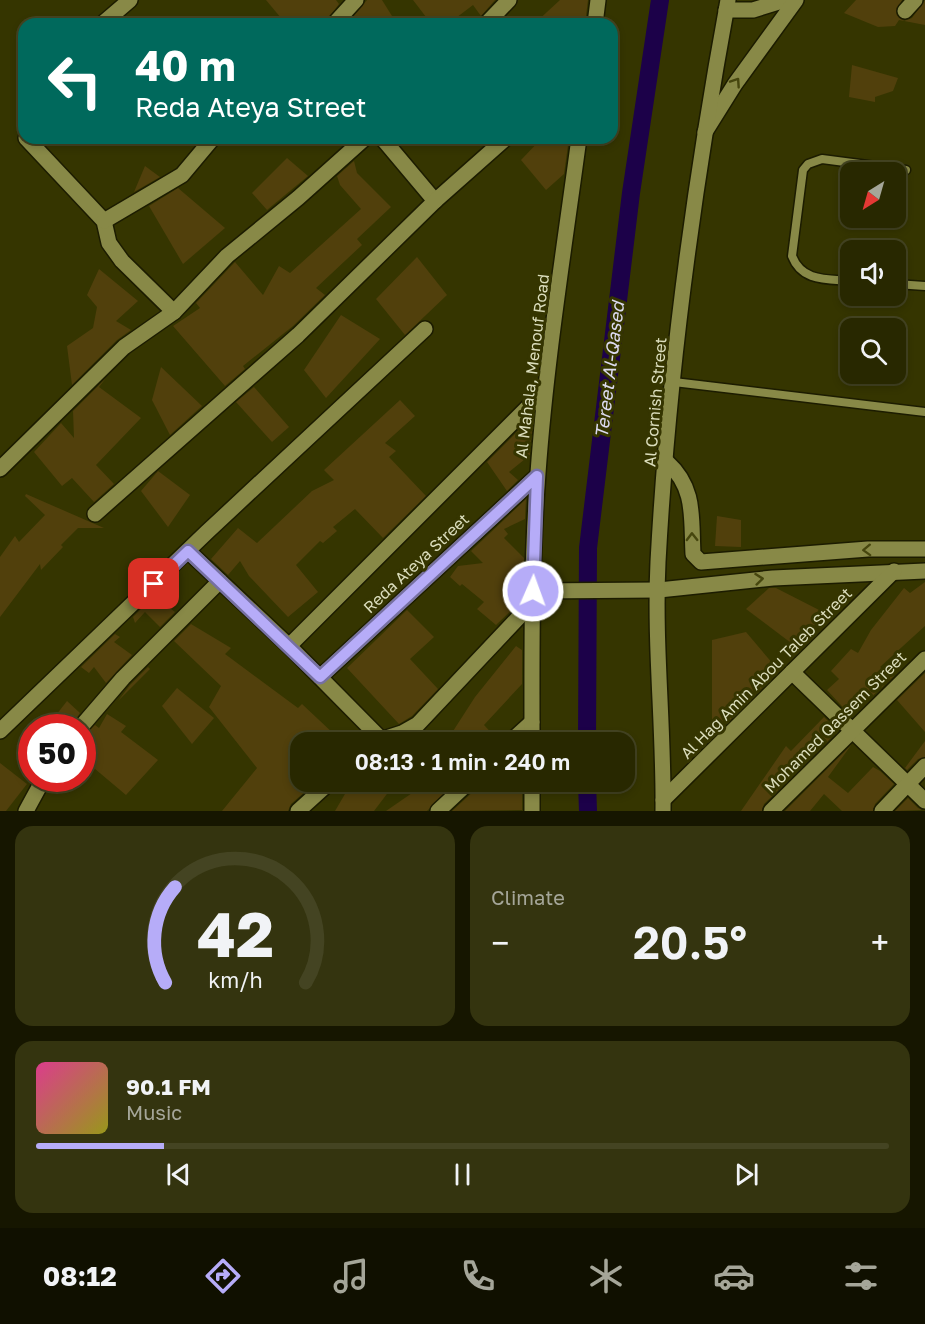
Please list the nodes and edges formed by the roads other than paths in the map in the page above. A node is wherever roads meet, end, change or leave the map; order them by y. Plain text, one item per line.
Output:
1 (130, 0) edge
2 (356, 0) edge
3 (509, 0) edge
4 (598, 0) edge
5 (785, 0) edge
6 (796, 0) edge
7 (727, 5) edge
8 (109, 18) edge
9 (340, 18) edge
10 (492, 18) edge
11 (596, 18) edge
12 (705, 132) junction
13 (32, 144) edge
14 (208, 144) edge
15 (358, 144) edge
16 (387, 144) edge
17 (499, 144) edge
18 (578, 144) edge
19 (845, 162) edge
20 (435, 201) junction
21 (104, 221) junction
22 (840, 279) edge
23 (906, 285) edge
24 (925, 286) edge
25 (174, 312) junction
26 (425, 329) dead end
27 (674, 382) junction
28 (545, 390) junction
29 (925, 412) edge
30 (667, 462) junction
31 (0, 469) edge
32 (537, 476) junction
33 (95, 514) dead end
34 (925, 549) edge
35 (188, 551) junction
36 (925, 571) edge
37 (894, 572) junction
38 (220, 581) junction
39 (659, 590) junction
40 (533, 596) junction
41 (289, 646) junction
42 (925, 659) edge
43 (792, 672) junction
44 (320, 677) junction
45 (92, 714) edge
46 (532, 722) junction
47 (852, 730) junction
48 (0, 731) edge
49 (369, 732) edge
50 (404, 732) edge
51 (521, 732) edge
52 (532, 732) edge
53 (925, 766) edge
54 (908, 784) junction
55 (36, 792) edge
56 (319, 792) edge
57 (458, 792) edge
58 (532, 792) edge
59 (925, 801) edge
60 (663, 805) edge
61 (26, 811) edge
62 (298, 811) edge
63 (438, 811) edge
64 (532, 811) edge
65 (771, 811) edge
66 (882, 811) edge

1 - 8 street
2 - 9 street
3 - 10 street
4 - 11 street
5 - 7 street
12 -> 6 street
7 - 12 street, Al Cornish Street
12 - 27 street, Al Cornish Street
13 - 21 street
14 - 21 street
15 - 25 street
16 - 20 street
17 - 20 street
18 - 28 street, Al Mahala, Menouf Road
19 - 22 lane
20 - 33 street
21 - 25 street
23 - 24 lane
25 - 31 street
26 - 35 street
27 - 29 lane
27 - 30 street, Al Cornish Street
28 - 32 street, Al Mahala, Menouf Road
28 - 41 street
34 -> 30 street
30 - 39 street, Al Cornish Street
32 - 40 street, Al Mahala, Menouf Road
32 - 44 street, Reda Ateya Street
35 - 38 street
35 - 48 street
36 - 37 street
39 -> 37 street
37 - 43 street, Al Hag Amin Abou Taleb Street
38 - 41 street
38 - 45 street
39 - 40 street
39 - 60 street, Al Cornish Street
40 - 46 street, Al Mahala, Menouf Road
40 - 50 street
41 - 44 street
42 - 47 street, Mohamed Qassem Street
43 - 47 street
43 - 60 street, Al Hag Amin Abou Taleb Street
44 - 49 street
46 - 51 street
46 - 52 street, Al Mahala, Menouf Road
47 - 54 street
47 - 65 street, Mohamed Qassem Street
53 - 54 street
54 - 59 street
54 - 66 street
55 - 61 street
56 - 62 street
57 - 63 street
58 - 64 street

